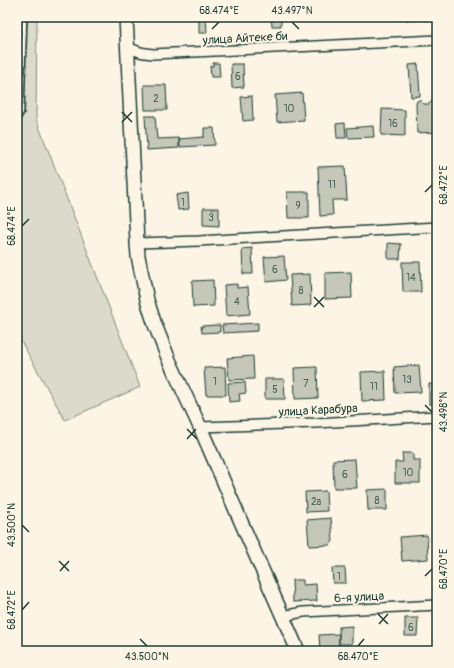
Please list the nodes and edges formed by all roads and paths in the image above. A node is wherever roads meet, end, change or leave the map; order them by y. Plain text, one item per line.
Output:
1 (24, 17) edge
2 (126, 17) edge
3 (437, 40) edge
4 (127, 46) junction
5 (17, 119) edge
6 (437, 227) edge
7 (137, 243) junction
8 (437, 416) edge
9 (200, 427) junction
10 (437, 605) edge
11 (283, 616) junction
12 (298, 651) edge

1 - 5 lane
2 - 4 main road
3 - 4 street, улица Айтеке би
4 - 7 main road
6 - 7 street
7 - 9 main road
8 - 9 street, улица Карабура
9 - 11 main road
10 - 11 street, 6-я улица
11 - 12 main road

